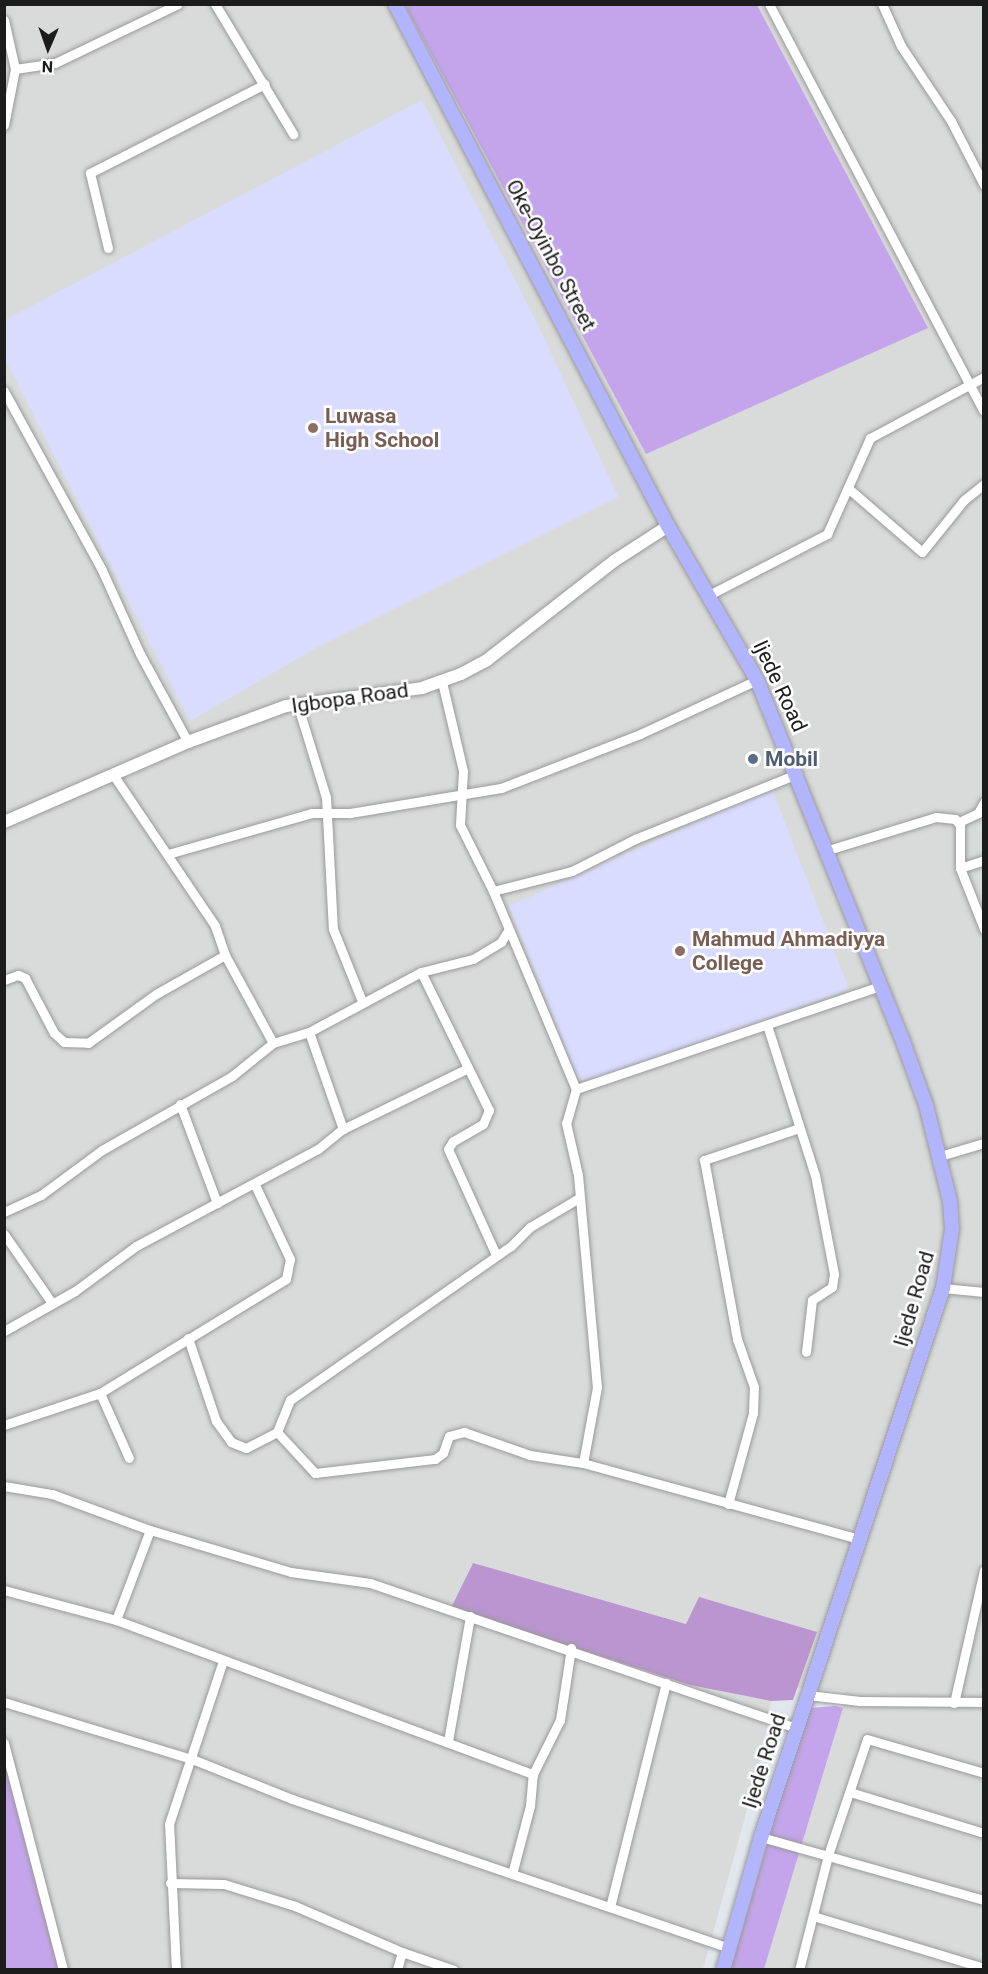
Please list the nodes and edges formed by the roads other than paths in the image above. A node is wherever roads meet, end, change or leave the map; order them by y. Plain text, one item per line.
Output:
1 (178, 4) edge
2 (215, 4) edge
3 (395, 4) edge
4 (882, 4) edge
5 (773, 6) edge
6 (4, 20) edge
7 (15, 69) junction
8 (265, 84) junction
9 (8, 89) edge
10 (4, 125) edge
11 (293, 135) dead end
12 (984, 185) edge
13 (108, 248) dead end
14 (984, 377) edge
15 (971, 386) junction
16 (4, 391) edge
17 (984, 411) edge
18 (984, 484) edge
19 (849, 489) junction
20 (668, 526) junction
21 (711, 594) junction
22 (757, 680) junction
23 (442, 681) junction
24 (297, 703) junction
25 (188, 742) junction
26 (796, 774) junction
27 (114, 776) junction
28 (464, 792) junction
29 (984, 802) edge
30 (326, 813) junction
31 (4, 822) edge
32 (959, 822) junction
33 (828, 850) junction
34 (168, 854) junction
35 (984, 860) edge
36 (960, 868) junction
37 (493, 891) junction
38 (984, 929) edge
39 (508, 931) junction
40 (501, 942) junction
41 (513, 943) junction
42 (225, 955) junction
43 (421, 972) junction
44 (4, 980) edge
45 (881, 986) junction
46 (362, 1001) junction
47 (767, 1025) junction
48 (309, 1032) junction
49 (273, 1043) junction
50 (468, 1068) junction
51 (576, 1089) junction
52 (180, 1104) junction
53 (799, 1128) junction
54 (342, 1129) junction
55 (984, 1143) edge
56 (940, 1156) junction
57 (255, 1185) junction
58 (579, 1198) junction
59 (217, 1203) junction
60 (4, 1212) edge
61 (4, 1234) edge
62 (496, 1255) junction
63 (943, 1288) junction
64 (984, 1292) edge
65 (52, 1303) junction
66 (4, 1331) edge
67 (189, 1338) junction
68 (806, 1352) dead end
69 (100, 1393) junction
70 (4, 1425) edge
71 (277, 1432) junction
72 (129, 1458) dead end
73 (583, 1463) junction
74 (4, 1486) edge
75 (728, 1504) junction
76 (150, 1530) junction
77 (859, 1539) junction
78 (984, 1570) edge
79 (4, 1590) edge
80 (470, 1616) junction
81 (116, 1620) junction
82 (571, 1648) junction
83 (223, 1661) junction
84 (666, 1683) junction
85 (808, 1695) junction
86 (4, 1702) edge
87 (984, 1702) edge
88 (954, 1703) junction
89 (797, 1728) junction
90 (448, 1741) junction
91 (4, 1743) edge
92 (192, 1760) junction
93 (984, 1773) edge
94 (533, 1774) junction
95 (850, 1792) junction
96 (984, 1833) edge
97 (761, 1837) junction
98 (828, 1855) junction
99 (512, 1874) junction
100 (170, 1882) junction
101 (984, 1900) edge
102 (610, 1907) junction
103 (813, 1916) junction
104 (729, 1948) junction
105 (402, 1952) junction
106 (984, 1968) edge
107 (63, 1970) edge
108 (176, 1970) edge
109 (397, 1970) edge
110 (454, 1970) edge
111 (723, 1970) edge
112 (799, 1970) edge

1 - 7 street
2 - 8 street
3 - 20 main road, Oke-Oyinbo Street
4 - 12 street
5 - 15 street
6 - 7 street
7 - 9 street
8 - 11 street
8 - 13 street
9 - 10 street
14 - 15 street
15 - 17 street
15 - 19 street
16 - 25 street
18 - 19 street
19 - 21 street
20 - 21 main road, Ijede Road
20 - 23 street, Igbopa Road
21 - 22 main road, Ijede Road
22 - 26 main road, Ijede Road
22 - 28 street
23 - 24 street, Igbopa Road
23 - 28 street
24 - 25 street, Igbopa Road
24 - 30 street
25 - 27 street, Igbopa Road
26 - 33 main road, Ijede Road
26 - 37 street
27 - 31 street, Igbopa Road
27 - 34 street
28 - 30 street
28 - 37 street
29 - 32 street
30 - 34 street
30 - 46 street
32 - 33 street
32 - 36 street
33 - 45 main road, Ijede Road
34 - 42 street
35 - 36 street
36 - 38 street
37 - 39 street
39 - 40 street
39 - 41 street
40 - 41 street
40 - 43 street
41 - 51 street
42 - 44 street
42 - 49 street
43 - 46 street
43 - 50 street
45 - 47 street
45 - 56 main road, Ijede Road
46 - 48 street
47 - 51 street
47 - 53 street
48 - 49 street
48 - 54 street
49 - 52 street
50 - 54 street
50 - 62 street
51 - 58 street
52 - 59 street
52 - 60 street
53 - 68 street
53 - 75 street
54 - 57 street
55 - 56 street
56 - 63 main road, Ijede Road
57 - 59 street
57 - 67 street
58 - 62 street
58 - 73 street
59 - 65 street
61 - 65 street
62 - 71 street
63 - 64 street
63 - 77 main road, Ijede Road
65 - 66 street
67 - 69 street
67 - 71 street
69 - 70 street
69 - 72 street
71 - 73 street
73 - 75 street
74 - 76 street
75 - 77 street
76 - 80 street
76 - 81 street
77 - 85 main road, Ijede Road
78 - 88 street
79 - 81 street
80 - 82 street
80 - 90 street
81 - 83 street
82 - 84 street
82 - 94 street
83 - 90 street
83 - 92 street
84 - 89 street
84 - 102 street
85 - 88 street
85 - 89 main road, Ijede Road
86 - 92 street
87 - 88 street
89 - 97 main road, Ijede Road
90 - 94 street
91 - 107 street
92 - 99 street
92 - 100 street
93 - 95 street
94 - 99 street
95 - 96 street
95 - 98 street
97 - 98 street
97 - 104 main road, Ijede Road
98 - 101 street
98 - 103 street
99 - 102 street
100 - 105 street
100 - 108 street
102 - 104 street
103 - 106 street
103 - 112 street
104 - 111 main road, Ijede Road
105 - 109 street
105 - 110 street

